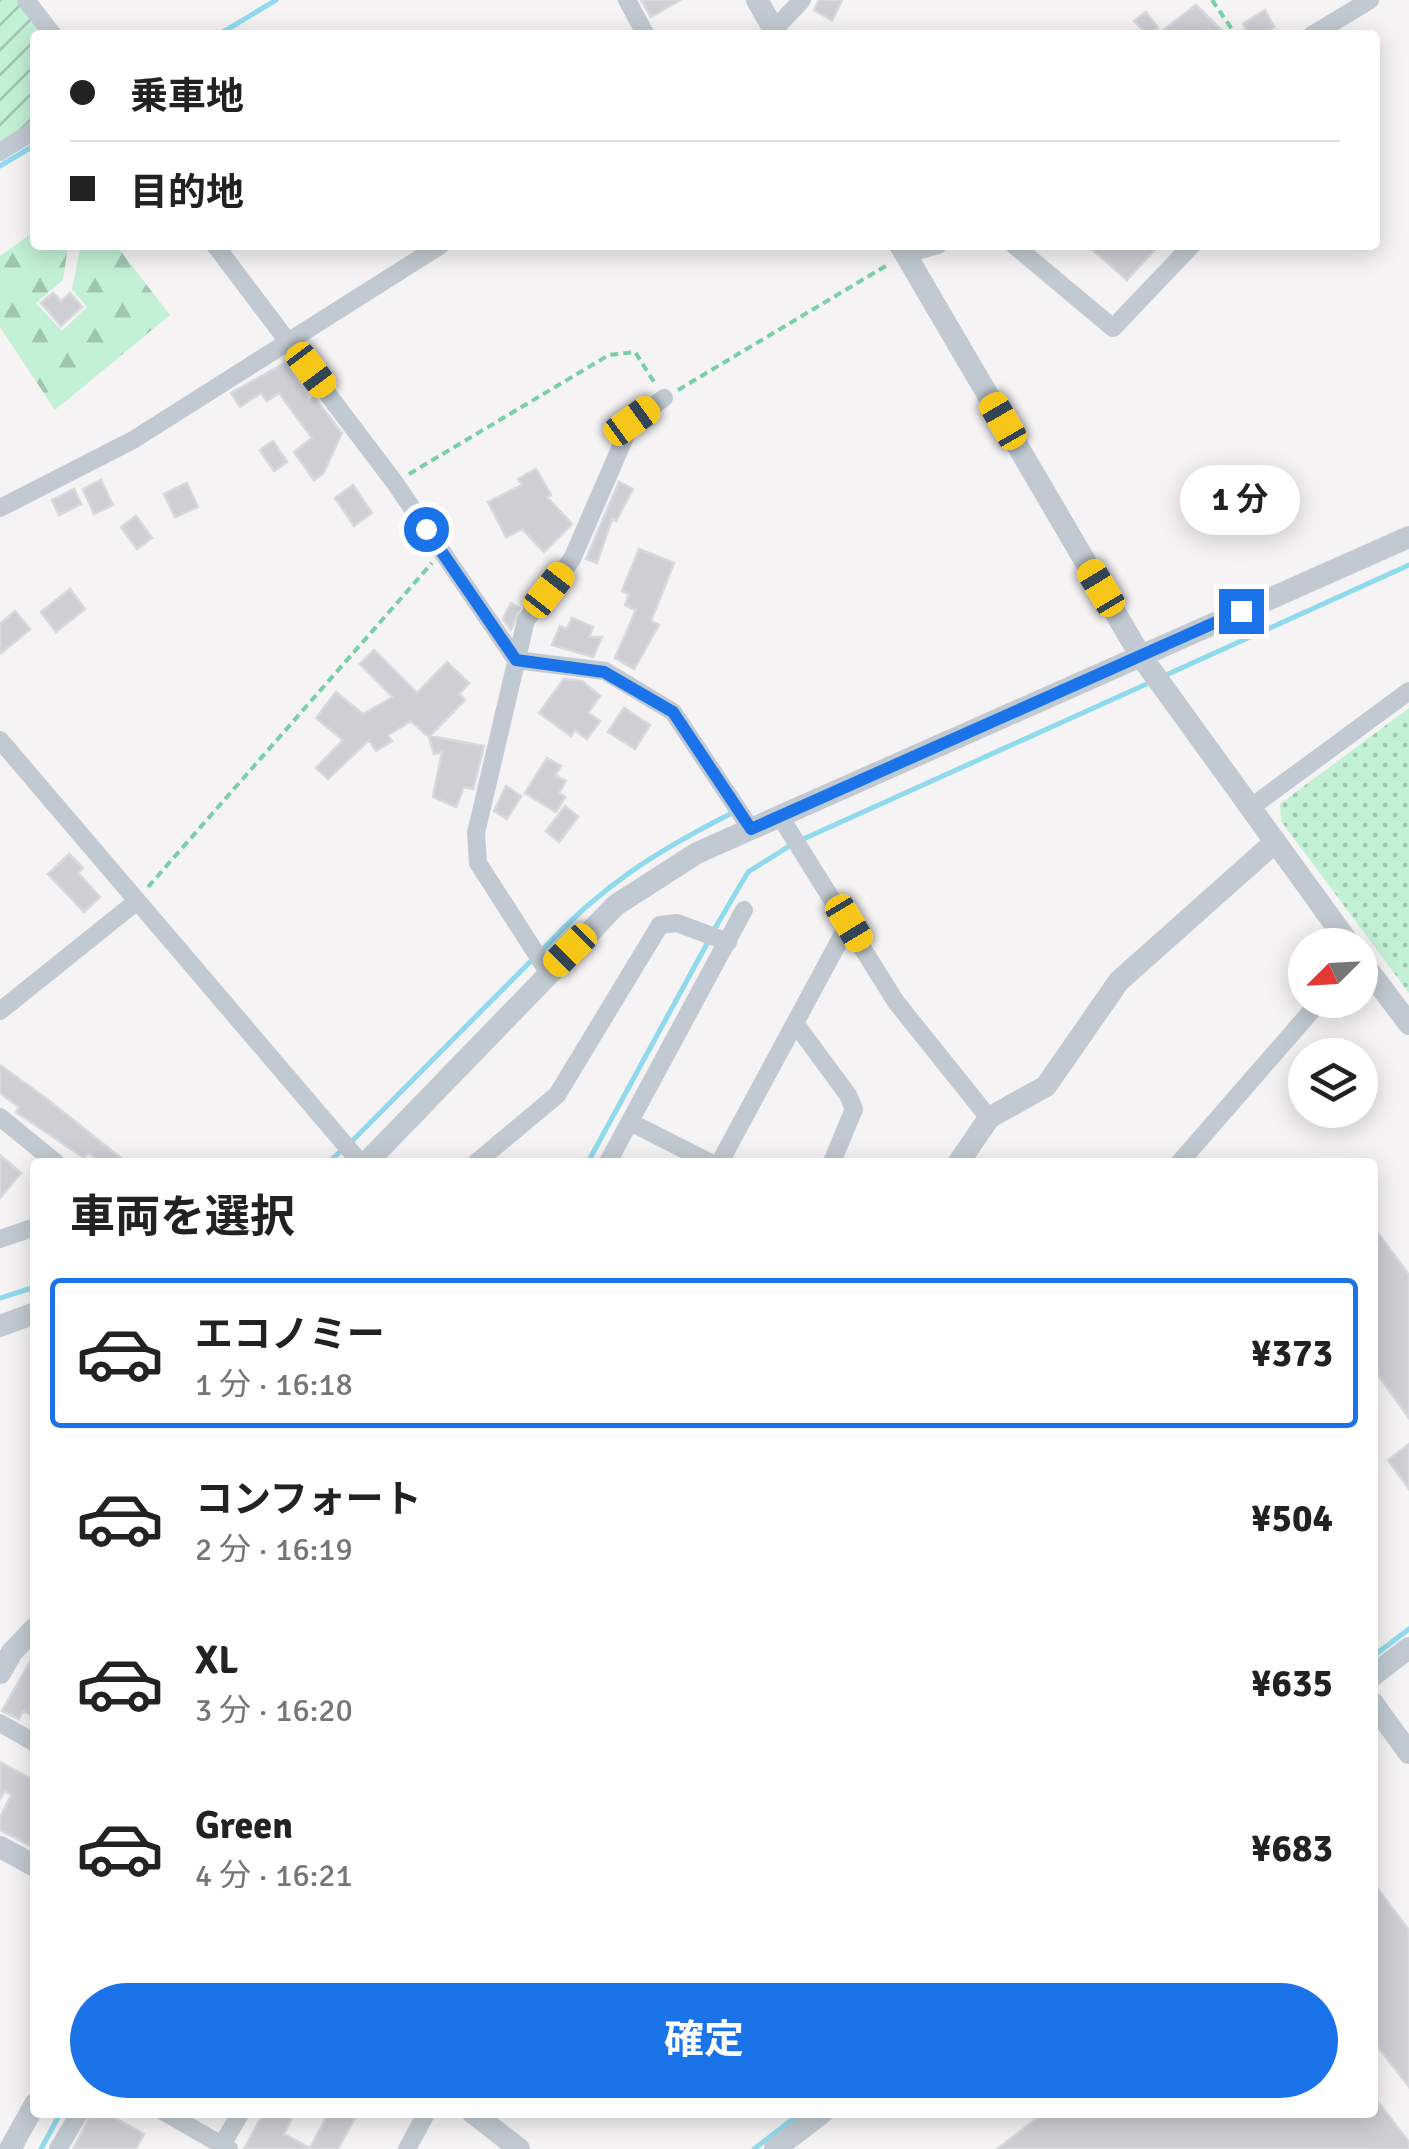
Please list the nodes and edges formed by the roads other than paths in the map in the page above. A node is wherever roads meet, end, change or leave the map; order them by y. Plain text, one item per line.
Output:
1 (26, 0) edge
2 (627, 0) edge
3 (757, 0) edge
4 (802, 0) edge
5 (1370, 0) edge
6 (50, 30) edge
7 (643, 30) edge
8 (772, 30) edge
9 (777, 30) edge
10 (1320, 30) edge
11 (30, 133) edge
12 (0, 152) edge
13 (219, 250) edge
14 (433, 250) edge
15 (903, 250) edge
16 (1020, 250) edge
17 (1187, 250) edge
18 (290, 342) junction
19 (664, 398) road end
20 (0, 508) edge
21 (1409, 537) edge
22 (1140, 655) junction
23 (516, 660) junction
24 (1409, 691) edge
25 (0, 740) edge
26 (1250, 808) junction
27 (781, 818) junction
28 (751, 829) junction
29 (1274, 843) junction
30 (136, 902) junction
31 (744, 910) dead end
32 (849, 923) junction
33 (1337, 928) edge
34 (728, 942) junction
35 (548, 972) junction
36 (1378, 982) edge
37 (1, 1012) edge
38 (1305, 1018) edge
39 (795, 1022) junction
40 (1409, 1024) edge
41 (0, 1118) edge
42 (989, 1118) junction
43 (630, 1122) junction
44 (50, 1158) edge
45 (360, 1158) edge
46 (368, 1158) edge
47 (482, 1158) edge
48 (610, 1158) edge
49 (701, 1158) edge
50 (722, 1158) edge
51 (834, 1158) edge
52 (962, 1158) edge
53 (1183, 1158) edge
54 (30, 1229) edge
55 (0, 1239) edge
56 (30, 1315) edge
57 (0, 1326) edge
58 (30, 1633) edge
59 (1409, 1648) edge
60 (1378, 1671) edge
61 (0, 1673) edge
62 (1378, 1710) edge
63 (0, 1723) edge
64 (30, 1740) edge
65 (1409, 1753) edge
66 (0, 1847) edge
67 (30, 1863) edge
68 (30, 2113) edge
69 (76, 2118) edge
70 (174, 2118) edge
71 (238, 2118) edge
72 (424, 2118) edge
73 (478, 2118) edge
74 (815, 2118) edge
75 (503, 2144) edge
76 (225, 2147) edge
77 (10, 2149) edge
78 (58, 2149) edge
79 (407, 2149) edge
80 (775, 2149) edge

1 - 6 street
2 - 7 street
3 - 8 street
4 - 9 street
5 - 10 street
11 - 12 street
13 - 18 street
14 - 18 street
15 - 22 street
16 - 17 street
18 - 20 street
18 - 23 street
19 - 23 street
21 - 22 street
22 - 26 street
22 - 27 street
23 - 28 street
23 - 35 street
24 - 26 street
25 - 30 street
26 - 29 street
27 - 28 street
27 - 32 street
28 - 35 street
29 - 33 street
29 - 42 street
30 - 37 street
30 - 45 street
31 - 34 street
32 - 39 street
32 - 42 street
34 - 43 street
34 - 47 street
35 - 46 street
36 - 40 street
38 - 53 street
39 - 50 street
39 - 51 street
41 - 44 street
42 - 52 street
43 - 48 street
43 - 49 street
54 - 55 street
56 - 57 street
58 - 61 street
59 - 60 street
62 - 65 street
63 - 64 street
66 - 67 street
68 - 77 street
69 - 78 street
70 - 76 street
71 - 76 street
72 - 79 street
73 - 75 street
74 - 80 street

